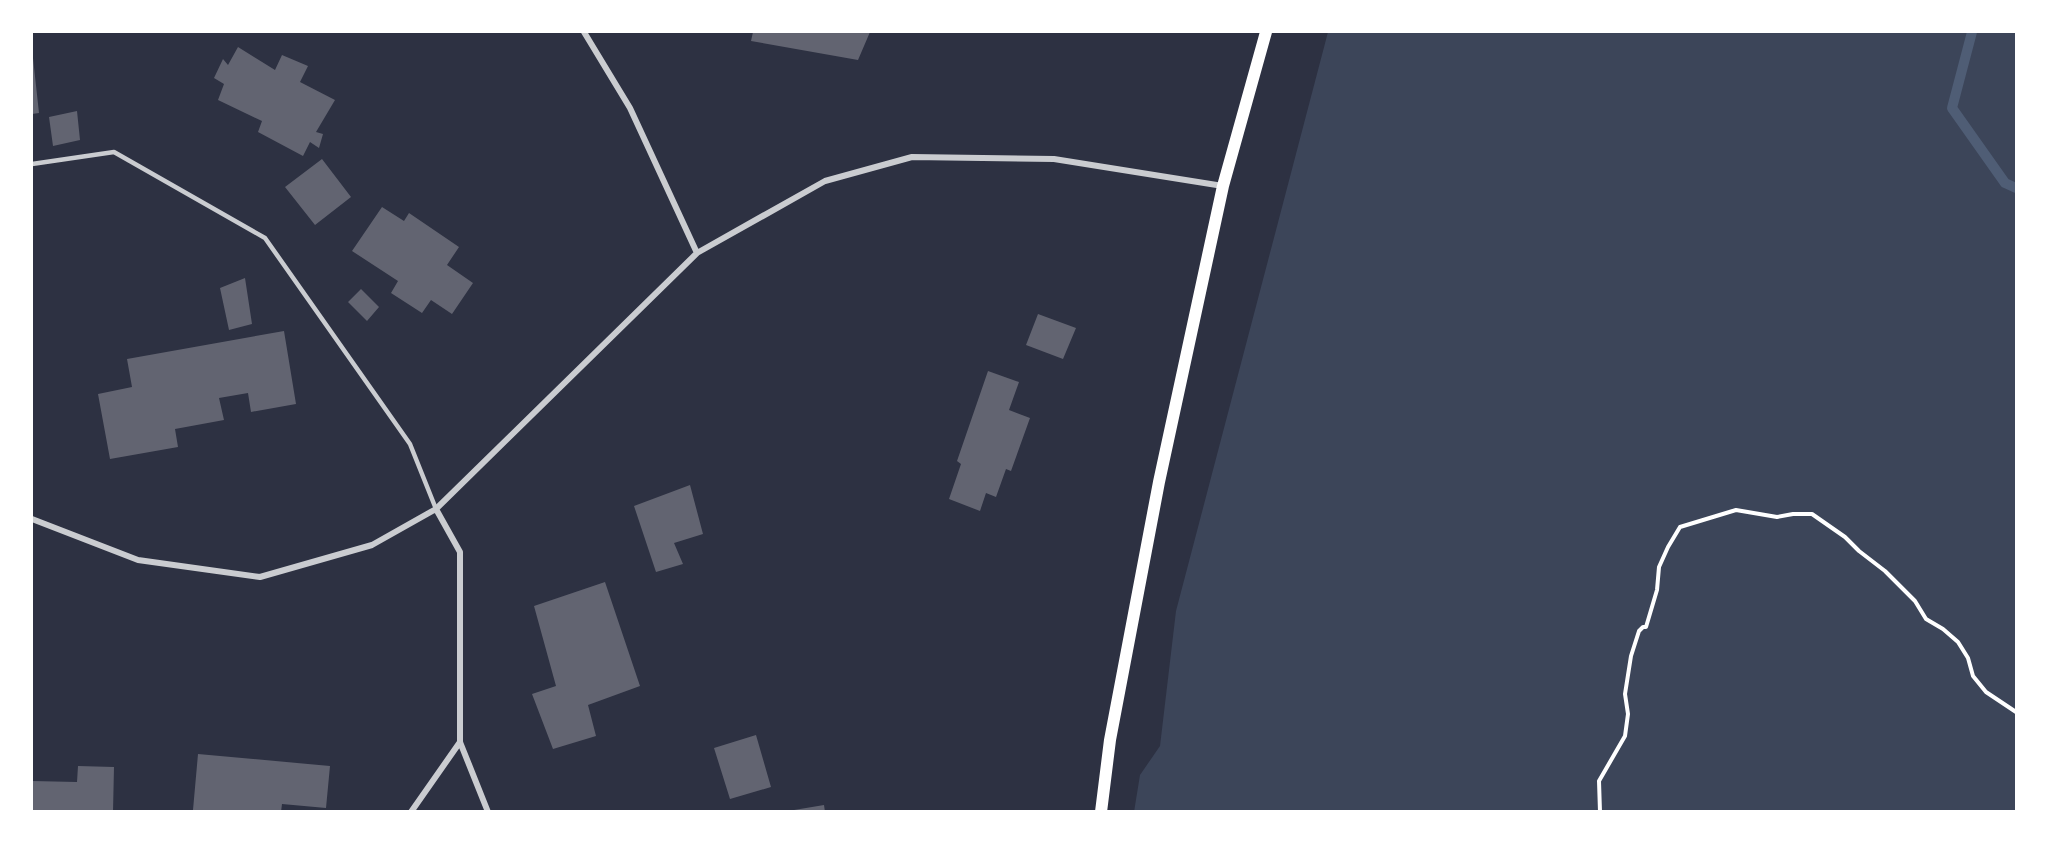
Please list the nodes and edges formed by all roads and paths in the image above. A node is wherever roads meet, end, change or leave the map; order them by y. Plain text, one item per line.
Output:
1 (584, 32) edge
2 (1266, 32) edge
3 (32, 164) edge
4 (1223, 186) junction
5 (697, 253) junction
6 (436, 509) junction
7 (32, 519) edge
8 (2016, 712) edge
9 (460, 742) junction
10 (411, 812) edge
11 (488, 812) edge
12 (1101, 812) edge
13 (1599, 812) edge

1 - 5 street
2 - 4 main road
3 - 6 lane
4 - 5 street
4 - 12 main road
5 - 6 street
6 - 7 street
6 - 9 street
8 - 13 path
9 - 10 street
9 - 11 street

